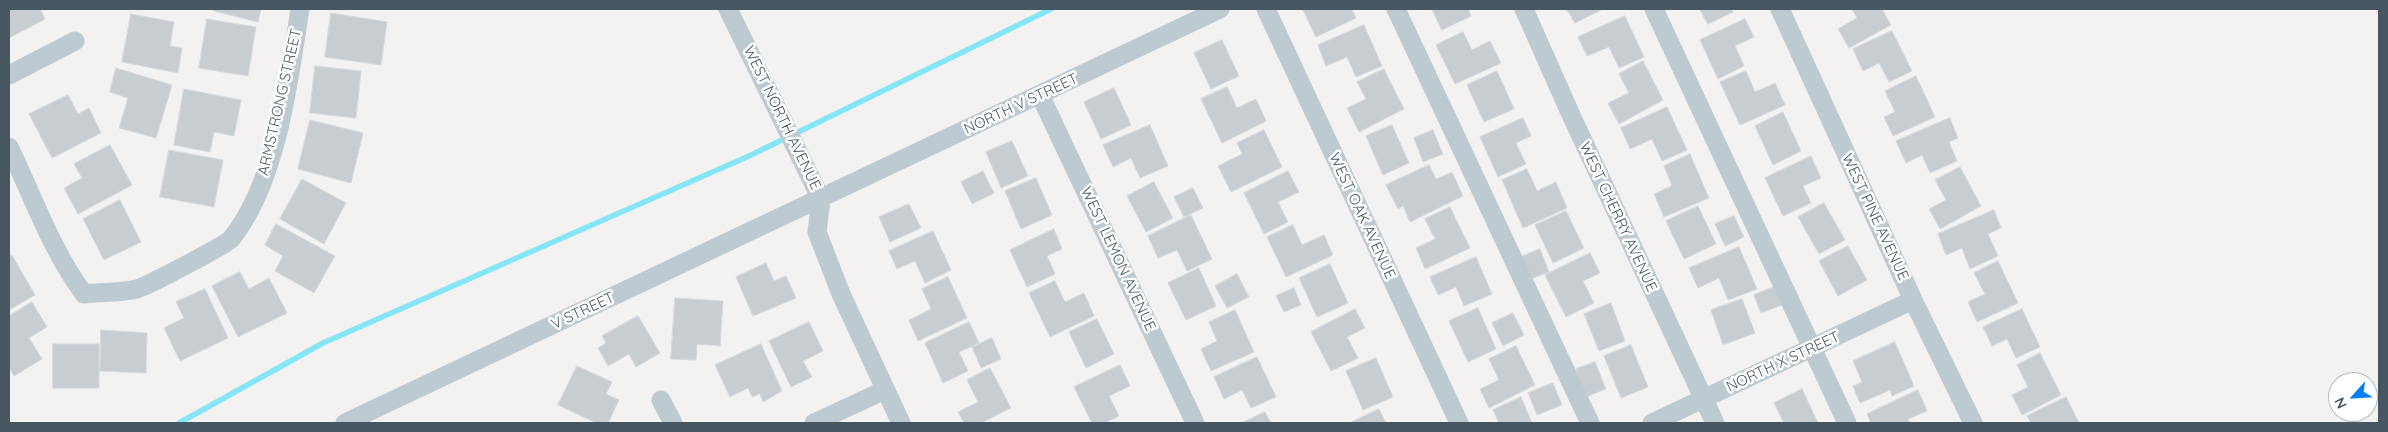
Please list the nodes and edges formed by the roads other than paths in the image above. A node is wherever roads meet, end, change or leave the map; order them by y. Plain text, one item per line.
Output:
1 (300, 9) edge
2 (728, 9) edge
3 (1220, 9) edge
4 (1266, 9) edge
5 (1396, 9) edge
6 (1524, 9) edge
7 (1654, 9) edge
8 (1780, 9) edge
9 (75, 41) dead end
10 (9, 75) edge
11 (1040, 94) junction
12 (9, 147) edge
13 (821, 199) junction
14 (1913, 300) junction
15 (1812, 348) junction
16 (885, 390) junction
17 (1704, 399) junction
18 (661, 400) dead end
19 (345, 423) edge
20 (673, 423) edge
21 (814, 423) edge
22 (901, 423) edge
23 (1195, 423) edge
24 (1458, 423) edge
25 (1590, 423) edge
26 (1652, 423) edge
27 (1715, 423) edge
28 (1847, 423) edge
29 (1973, 423) edge

1 - 12 street, ARMSTRONG STREET
2 - 13 street, WEST NORTH AVENUE
3 - 11 street, NORTH V STREET
4 - 24 street, WEST OAK AVENUE
5 - 25 street
6 - 17 street, WEST CHERRY AVENUE
7 - 15 street
8 - 14 street, WEST PINE AVENUE
9 - 10 street
11 - 13 street, NORTH V STREET
11 - 23 street, WEST LEMON AVENUE
13 - 16 street, WEST NORTH AVENUE
13 - 19 street, V STREET
14 - 15 street, NORTH X STREET
14 - 29 street, WEST PINE AVENUE
15 - 17 street, NORTH X STREET
15 - 28 street
16 - 21 street
16 - 22 street, WEST NORTH AVENUE
17 - 26 street, NORTH X STREET
17 - 27 street, WEST CHERRY AVENUE
18 - 20 street

